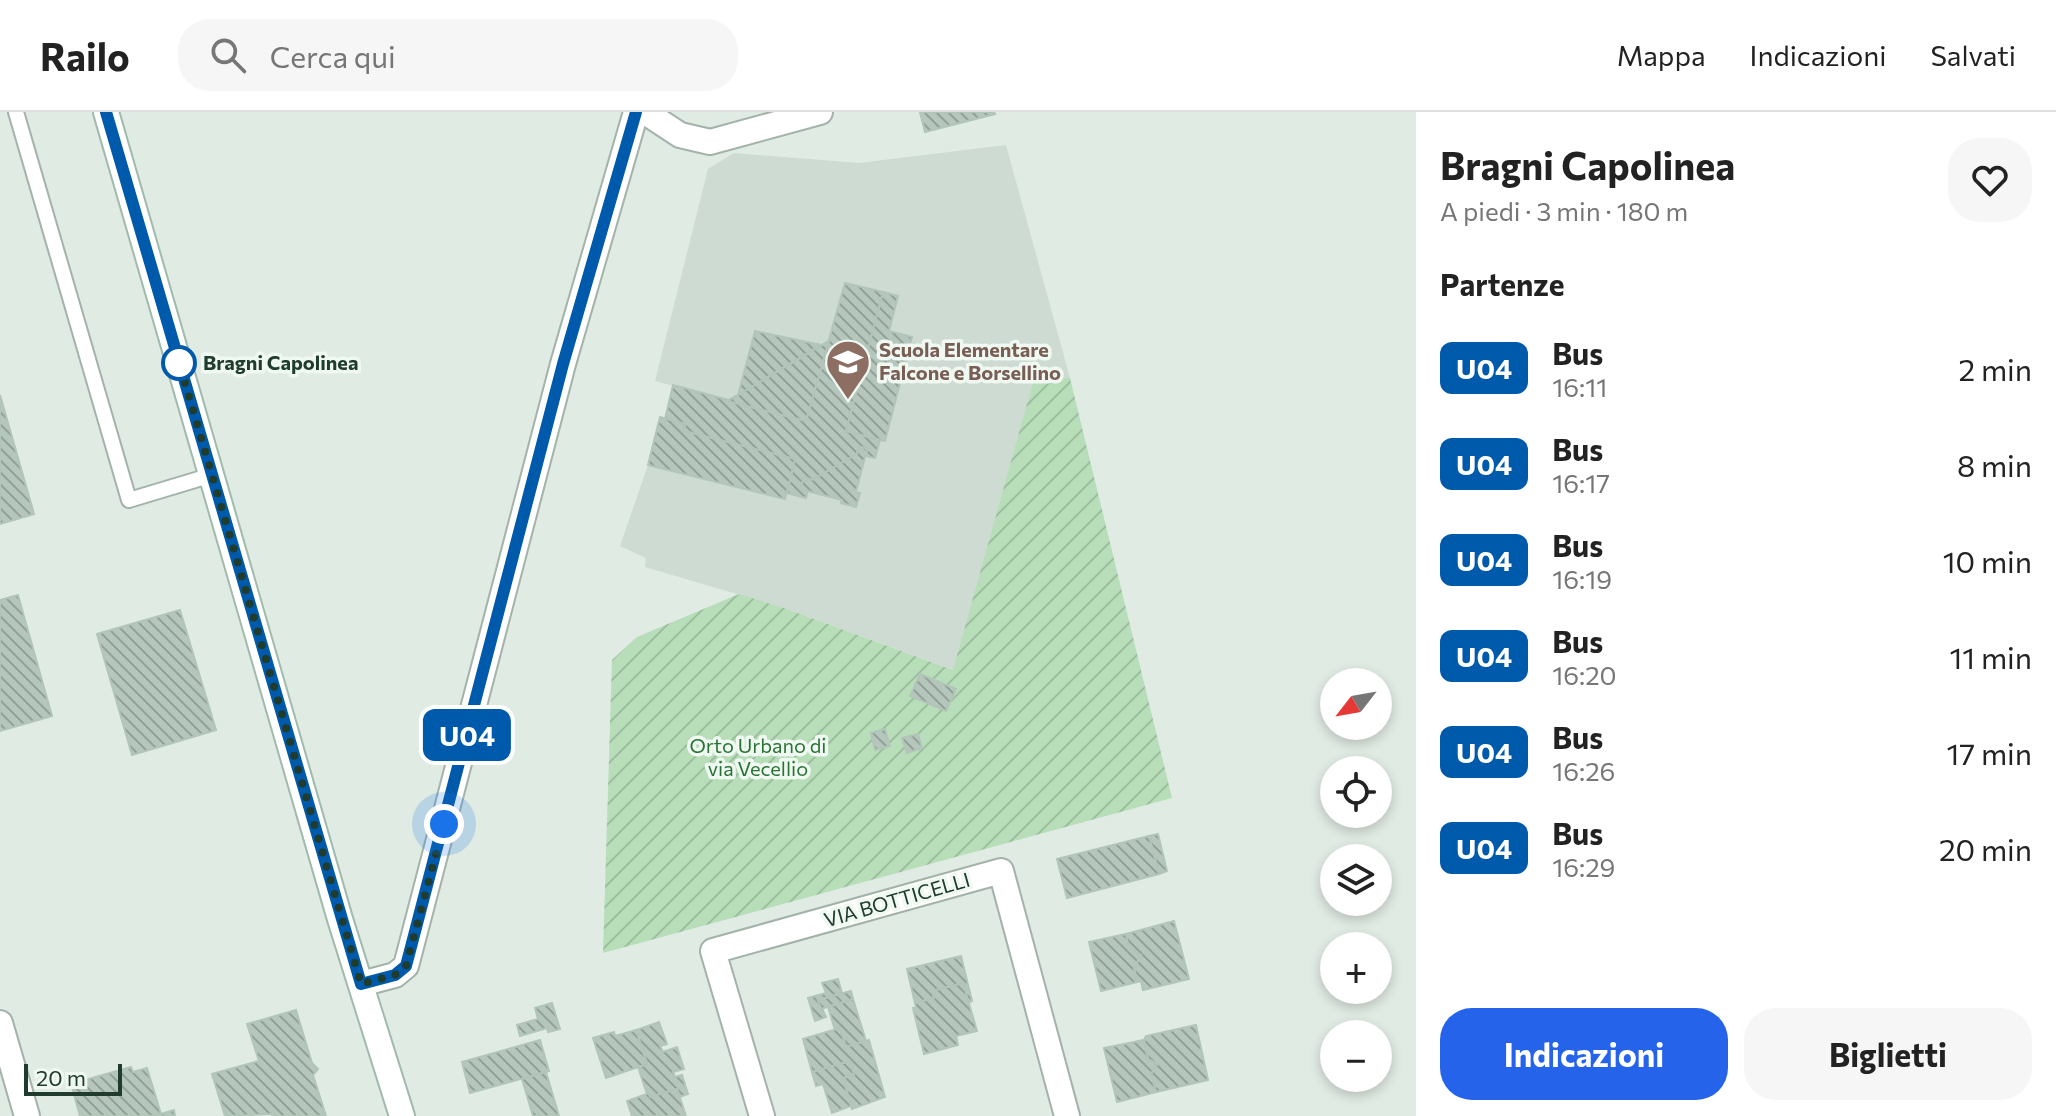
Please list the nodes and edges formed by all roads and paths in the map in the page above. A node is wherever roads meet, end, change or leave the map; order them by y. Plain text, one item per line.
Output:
1 (16, 112) edge
2 (106, 112) edge
3 (636, 112) edge
4 (645, 112) edge
5 (820, 112) edge
6 (212, 475) junction
7 (361, 984) junction
8 (0, 1023) edge
9 (27, 1116) edge
10 (402, 1116) edge
11 (762, 1116) edge
12 (1067, 1116) edge

1 - 6 lane
2 - 6 street
3 - 7 street
4 - 5 street
6 - 7 street
7 - 10 street
8 - 9 street
11 - 12 street, VIA BOTTICELLI

